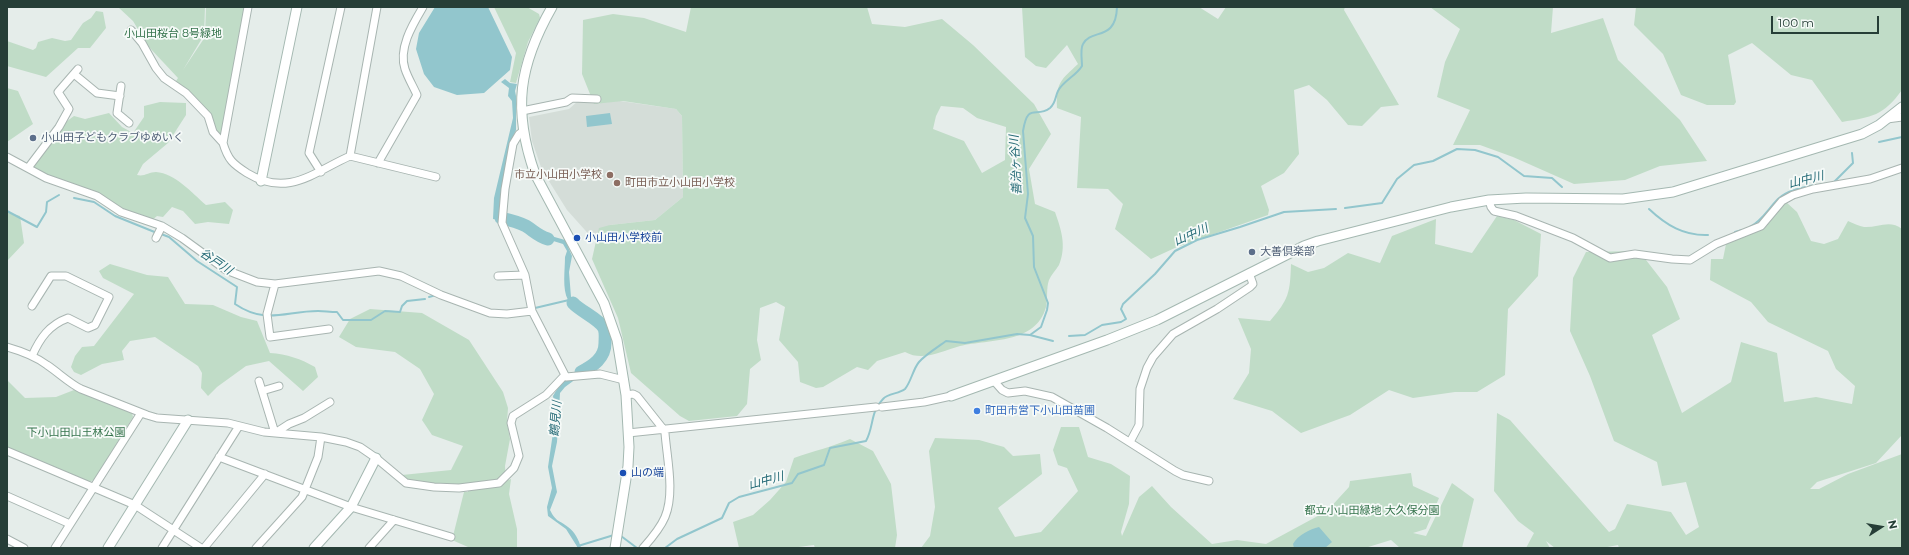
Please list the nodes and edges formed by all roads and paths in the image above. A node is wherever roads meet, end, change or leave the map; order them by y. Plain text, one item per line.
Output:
1 (248, 7) edge
2 (297, 7) edge
3 (341, 7) edge
4 (377, 7) edge
5 (423, 7) edge
6 (541, 7) edge
7 (551, 9) edge
8 (131, 30) dead end
9 (121, 86) dead end
10 (120, 96) junction
11 (597, 99) dead end
12 (1902, 107) edge
13 (522, 111) junction
14 (1902, 117) edge
15 (1887, 120) junction
16 (129, 123) dead end
17 (523, 131) junction
18 (223, 143) junction
19 (350, 156) junction
20 (7, 157) edge
21 (378, 163) junction
22 (28, 168) junction
23 (1902, 168) edge
24 (321, 172) junction
25 (436, 178) dead end
26 (260, 181) junction
27 (1489, 200) junction
28 (161, 228) junction
29 (156, 238) dead end
30 (1249, 273) junction
31 (525, 275) junction
32 (498, 276) dead end
33 (275, 284) junction
34 (32, 306) dead end
35 (532, 311) junction
36 (329, 329) dead end
37 (7, 347) edge
38 (32, 356) junction
39 (565, 376) junction
40 (624, 380) junction
41 (259, 381) dead end
42 (994, 381) junction
43 (279, 386) dead end
44 (262, 391) junction
45 (626, 395) junction
46 (951, 396) joint
47 (330, 402) dead end
48 (141, 413) junction
49 (188, 420) junction
50 (239, 426) junction
51 (664, 430) junction
52 (275, 433) junction
53 (628, 434) junction
54 (321, 437) junction
55 (1130, 442) junction
56 (7, 452) edge
57 (219, 457) junction
58 (376, 458) junction
59 (264, 474) junction
60 (1210, 481) dead end
61 (93, 488) junction
62 (305, 490) junction
63 (7, 496) edge
64 (135, 505) junction
65 (351, 507) junction
66 (394, 520) junction
67 (70, 524) junction
68 (173, 530) junction
69 (451, 537) dead end
70 (7, 539) edge
71 (24, 548) edge
72 (55, 548) edge
73 (108, 548) edge
74 (162, 548) edge
75 (202, 548) edge
76 (256, 548) edge
77 (314, 548) edge
78 (369, 548) edge
79 (616, 548) edge
80 (643, 548) edge

1 - 18 street
2 - 26 street
3 - 24 street
4 - 19 street
5 - 21 street
6 - 7 street
7 - 13 street
8 - 18 street
9 - 10 street
10 - 16 street
10 - 22 street
11 - 13 street
12 - 15 street
13 - 17 street
14 - 15 street
15 - 27 street
17 - 31 street
17 - 40 street
18 - 26 street
19 - 21 street
19 - 24 street
20 - 22 street
21 - 25 street
22 - 28 street
23 - 27 street
24 - 26 street
27 - 30 street
28 - 29 street
28 - 33 street
30 - 42 street
30 - 55 street
31 - 32 street
31 - 35 street
33 - 35 street
33 - 36 street
34 - 38 street
35 - 39 street
37 - 38 street
38 - 48 street
39 - 40 street
39 - 58 street
40 - 45 street
41 - 44 street
42 - 46 street
42 - 55 street
43 - 44 street
44 - 52 street
45 - 51 street
45 - 53 street
46 - 51 street
47 - 52 street
48 - 49 street
48 - 61 street
49 - 50 street
49 - 64 street
50 - 52 street
50 - 57 street
51 - 53 street
51 - 80 street
52 - 54 street
53 - 79 street
54 - 58 street
54 - 62 street
55 - 60 street
56 - 61 street
57 - 59 street
57 - 68 street
58 - 65 street
59 - 62 street
59 - 75 street
61 - 64 street
61 - 67 street
62 - 65 street
62 - 76 street
63 - 67 street
64 - 68 street
64 - 73 street
65 - 66 street
65 - 77 street
66 - 69 street
66 - 78 street
67 - 72 street
68 - 74 street
68 - 75 street
70 - 71 street

